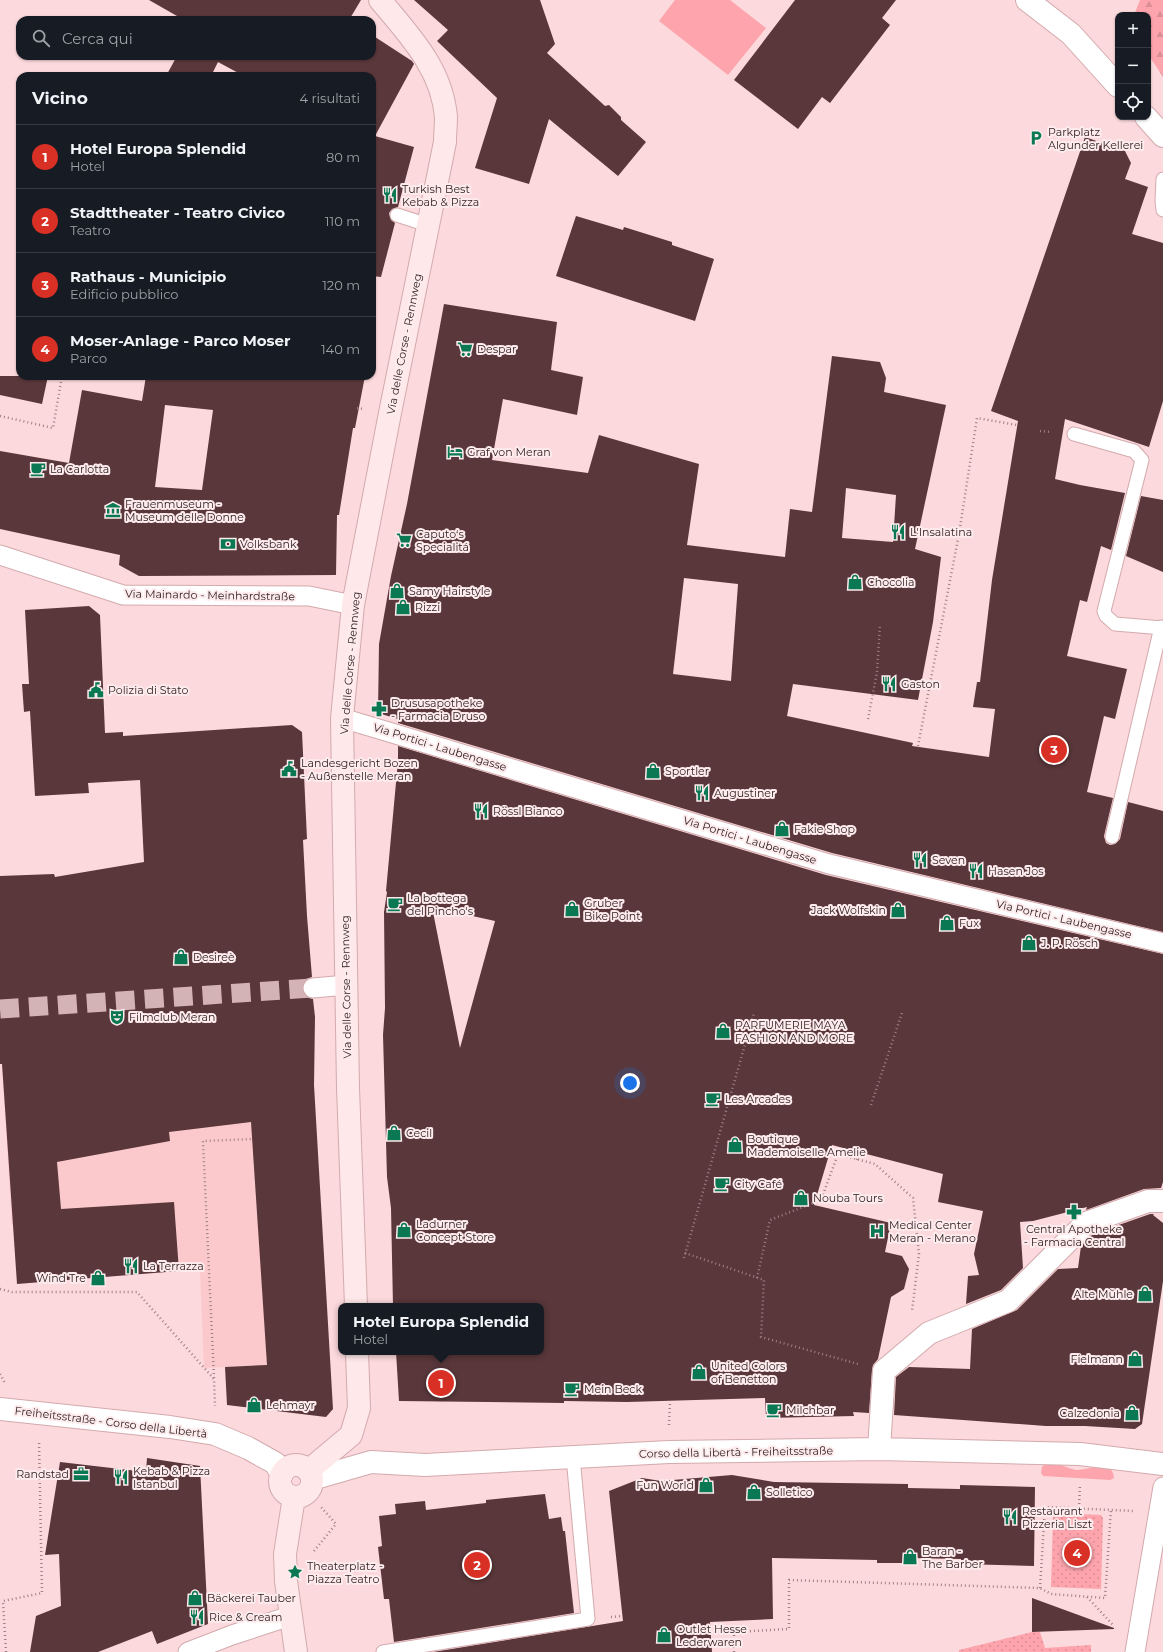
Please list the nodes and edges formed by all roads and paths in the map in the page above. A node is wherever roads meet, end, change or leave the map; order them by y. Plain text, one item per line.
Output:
1 (380, 0) edge
2 (1027, 0) edge
3 (1116, 84) edge
4 (1149, 120) edge
5 (1163, 136) edge
6 (1163, 179) edge
7 (1163, 210) edge
8 (396, 215) dead end
9 (428, 225) junction
10 (61, 380) edge
11 (0, 416) edge
12 (1018, 425) dead end
13 (1074, 434) dead end
14 (0, 555) edge
15 (353, 605) junction
16 (880, 624) dead end
17 (1162, 627) edge
18 (342, 718) junction
19 (868, 719) dead end
20 (918, 746) dead end
21 (1112, 837) dead end
22 (1163, 943) edge
23 (347, 985) junction
24 (313, 988) tunnel mouth
25 (754, 1013) dead end
26 (902, 1013) dead end
27 (871, 1105) dead end
28 (253, 1139) dead end
29 (860, 1152) dead end
30 (857, 1160) junction
31 (1163, 1201) edge
32 (685, 1253) junction
33 (684, 1258) dead end
34 (757, 1278) junction
35 (0, 1289) edge
36 (356, 1303) edge
37 (907, 1351) junction
38 (358, 1355) edge
39 (884, 1371) junction
40 (214, 1379) junction
41 (0, 1408) edge
42 (38, 1412) junction
43 (215, 1434) junction
44 (879, 1449) junction
45 (573, 1457) junction
46 (1163, 1464) edge
47 (282, 1474) joint
48 (1080, 1484) dead end
49 (306, 1485) junction
50 (1163, 1487) edge
51 (1079, 1508) junction
52 (313, 1558) dead end
53 (1040, 1588) junction
54 (1087, 1597) junction
55 (290, 1616) junction
56 (1136, 1651) edge
57 (6, 1652) edge
58 (188, 1652) edge
59 (296, 1652) edge
60 (384, 1652) edge
61 (734, 1652) edge

1 - 9 main road, Via delle Corse - Rennweg
2 - 3 street
4 - 5 street
6 - 7 lane
8 - 9 lane
9 - 15 main road, Via delle Corse - Rennweg
10 - 11 path
12 - 20 path
13 - 17 lane
14 - 15 street, Via Mainardo - Meinhardstraße
15 - 18 main road, Via delle Corse - Rennweg
16 - 19 path
17 - 21 lane
18 - 22 street, Via Portici - Laubengasse
18 - 23 main road, Via delle Corse - Rennweg
23 - 24 street
23 - 36 main road, Via delle Corse - Rennweg
25 - 32 path
26 - 27 path
28 - 40 path
29 - 30 path
30 - 34 path
30 - 37 path
31 - 37 street
32 - 33 path
32 - 34 path
34 - 39 path
35 - 40 path
37 - 39 street
38 - 49 main road
39 - 44 street
40 - 43 path
41 - 42 street, Freiheitsstraße - Corso della Libertà
42 - 43 street, Freiheitsstraße - Corso della Libertà
42 - 57 path
43 - 47 street, Freiheitsstraße - Corso della Libertà
44 - 45 street, Corso della Libertà - Freiheitsstraße
44 - 46 street, Corso della Libertà - Freiheitsstraße
45 - 49 street, Corso della Libertà - Freiheitsstraße
45 - 60 lane
47 - 49 main road
48 - 51 path
49 - 52 path
49 - 55 main road
50 - 56 street
51 - 53 path
51 - 54 path
53 - 54 path
53 - 61 path
54 - 56 path
55 - 58 street
55 - 59 main road

